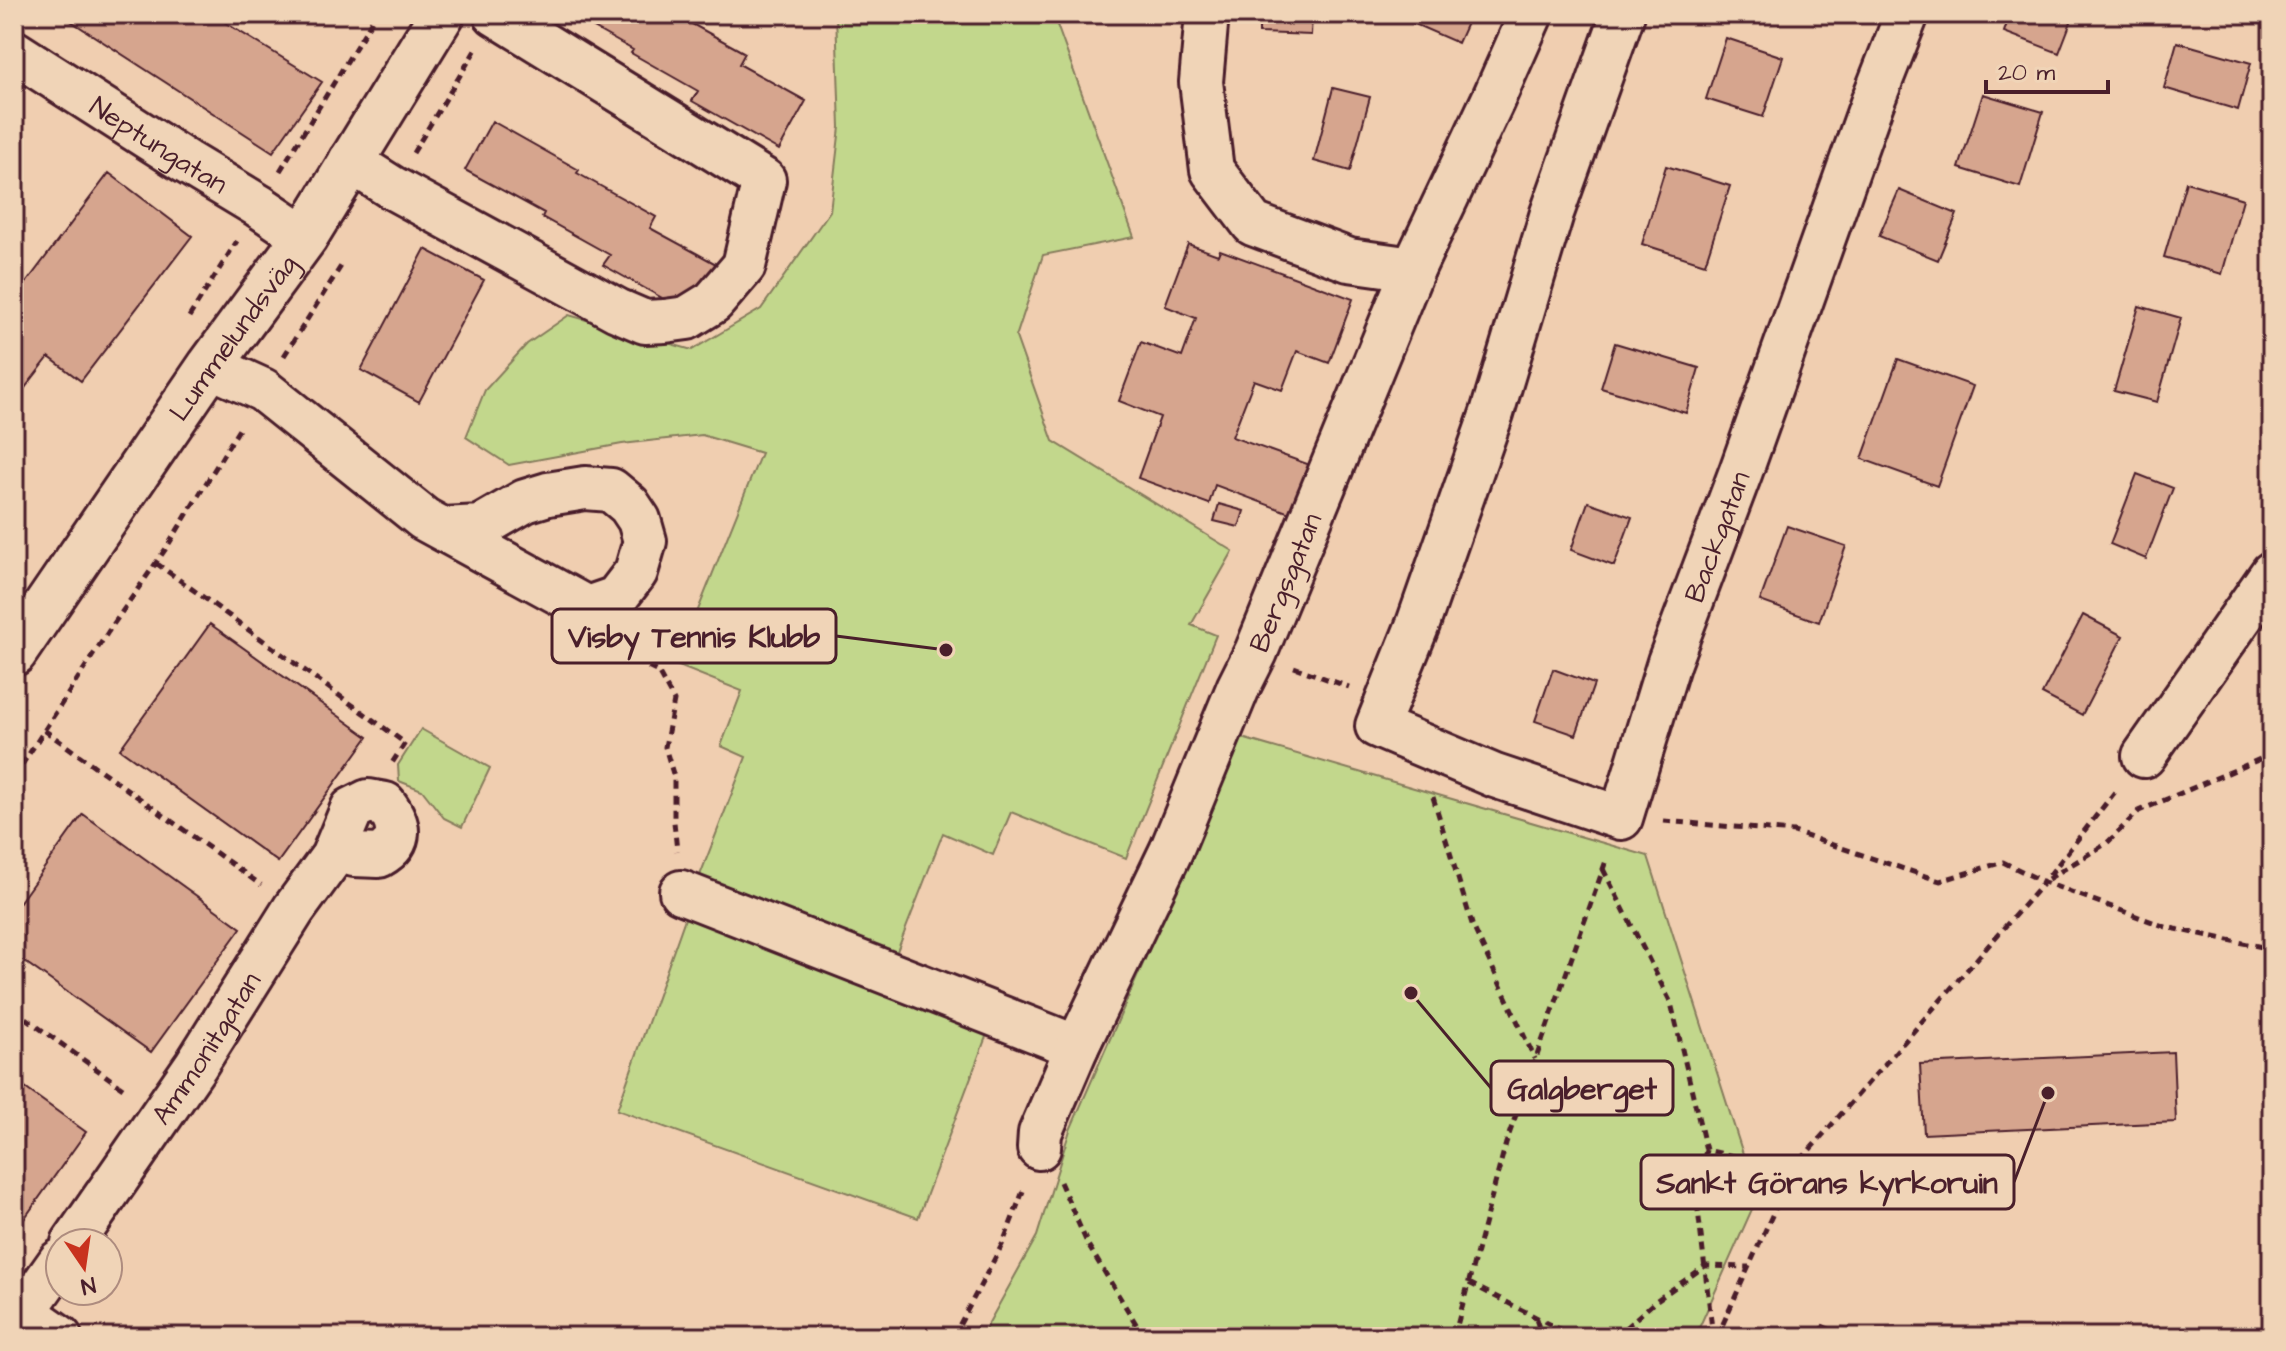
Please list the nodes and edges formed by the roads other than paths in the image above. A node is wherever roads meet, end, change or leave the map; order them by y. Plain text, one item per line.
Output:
1 (442, 14) edge
2 (495, 14) edge
3 (1207, 14) edge
4 (1531, 14) edge
5 (1623, 14) edge
6 (1907, 14) edge
7 (14, 52) edge
8 (350, 161) junction
9 (305, 237) junction
10 (1413, 269) junction
11 (210, 366) junction
12 (444, 529) junction
13 (2272, 573) edge
14 (14, 653) edge
15 (2144, 756) road end
16 (385, 804) road end
17 (681, 892) road end
18 (1077, 1047) junction
19 (1039, 1148) road end
20 (84, 1227) edge
21 (44, 1281) edge
22 (18, 1314) edge
23 (60, 1337) edge

1 - 8 main road, Lummelundsväg
2 - 8 street
3 - 10 street
4 - 10 street, Bergsgatan
5 - 6 street, Backgatan
7 - 9 street, Neptungatan
8 - 9 main road, Lummelundsväg
9 - 11 main road, Lummelundsväg
10 - 18 street, Bergsgatan
11 - 12 street
11 - 14 main road, Lummelundsväg
12 - 12 street
13 - 15 street
16 - 20 street, Ammonitgatan
17 - 18 street
18 - 19 street, Bergsgatan
21 - 22 street
22 - 23 street

